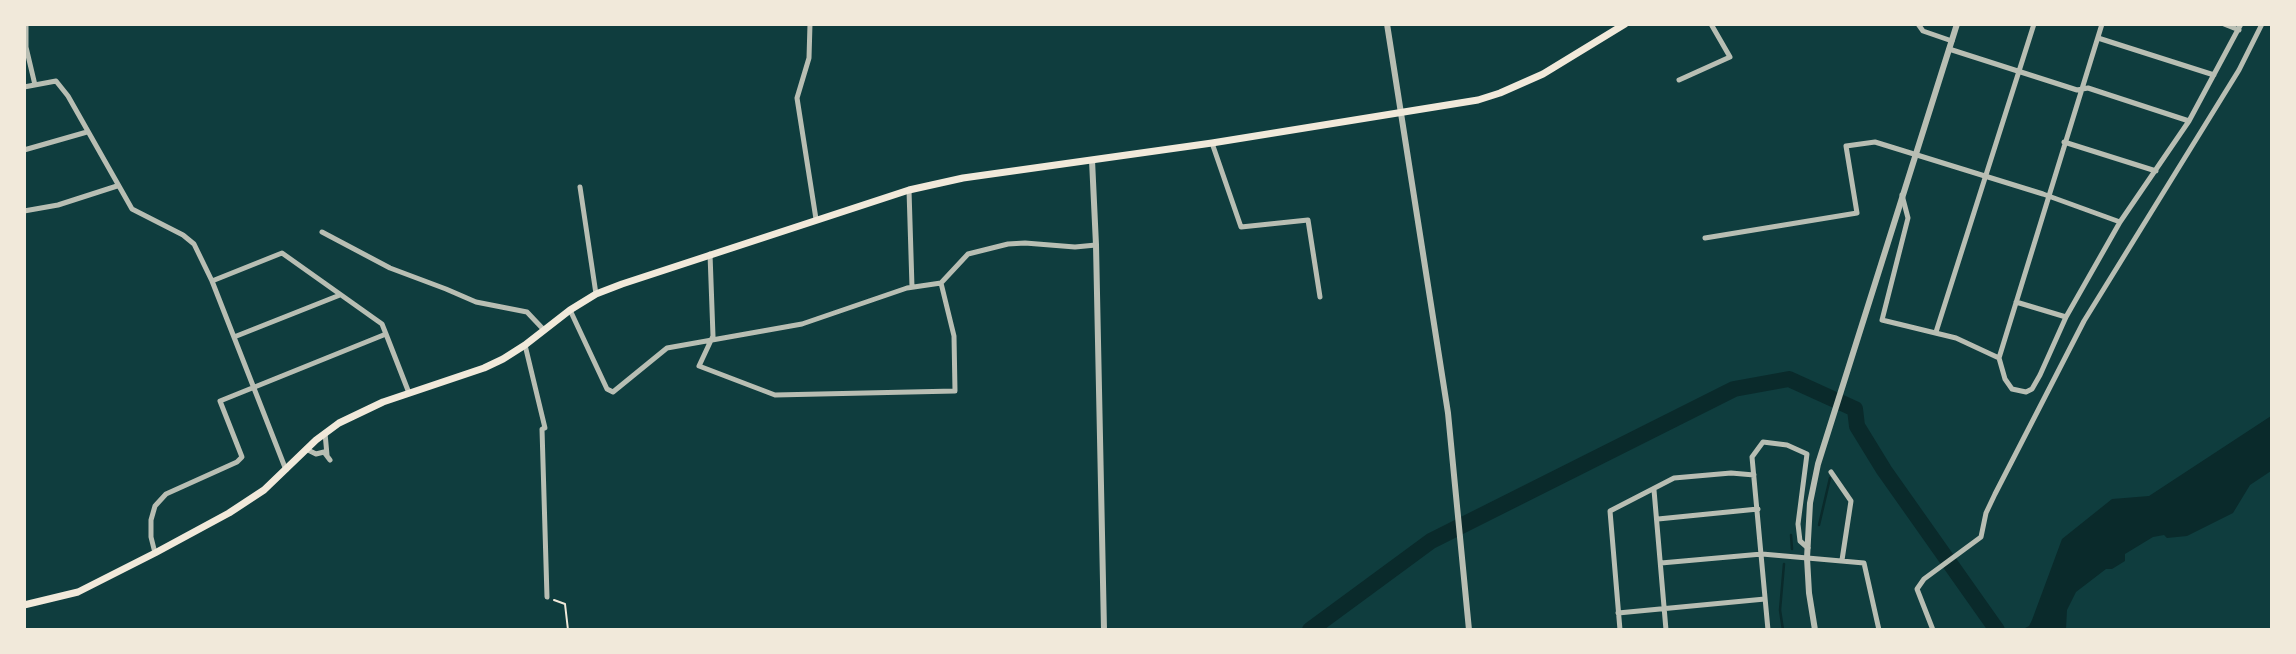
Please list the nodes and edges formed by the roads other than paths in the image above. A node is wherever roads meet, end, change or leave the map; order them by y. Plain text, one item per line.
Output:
1 (26, 24) edge
2 (810, 24) edge
3 (1387, 24) edge
4 (1625, 24) edge
5 (1711, 24) edge
6 (1918, 24) edge
7 (1957, 24) edge
8 (2034, 24) edge
9 (2102, 24) edge
10 (2224, 24) edge
11 (2262, 24) edge
12 (2240, 27) edge
13 (2098, 38) junction
14 (1952, 41) junction
15 (1949, 49) junction
16 (2019, 71) junction
17 (2214, 75) junction
18 (1679, 80) dead end
19 (35, 85) junction
20 (24, 87) edge
21 (2082, 89) junction
22 (1401, 113) junction
23 (2189, 121) junction
24 (88, 132) junction
25 (2064, 142) junction
26 (1212, 143) junction
27 (24, 150) edge
28 (1917, 155) junction
29 (1092, 160) junction
30 (2156, 171) junction
31 (1985, 177) junction
32 (117, 186) junction
33 (580, 187) dead end
34 (909, 190) junction
35 (1902, 195) junction
36 (2049, 197) junction
37 (24, 211) edge
38 (816, 219) junction
39 (2120, 222) junction
40 (322, 232) dead end
41 (1705, 238) dead end
42 (1096, 245) junction
43 (710, 254) junction
44 (212, 281) junction
45 (941, 283) junction
46 (912, 287) junction
47 (596, 294) junction
48 (340, 295) junction
49 (1320, 297) dead end
50 (2016, 302) junction
51 (569, 310) junction
52 (2066, 317) junction
53 (544, 330) junction
54 (1936, 332) junction
55 (386, 334) junction
56 (234, 337) junction
57 (712, 340) junction
58 (525, 345) junction
59 (1999, 358) junction
60 (254, 388) junction
61 (409, 393) junction
62 (325, 432) junction
63 (306, 449) junction
64 (286, 470) junction
65 (1831, 472) dead end
66 (1754, 475) junction
67 (1654, 490) junction
68 (1758, 509) junction
69 (1658, 519) junction
70 (1808, 548) junction
71 (155, 553) junction
72 (1762, 554) junction
73 (1807, 558) junction
74 (1842, 560) junction
75 (1661, 564) junction
76 (547, 597) road end
77 (1765, 599) junction
78 (24, 605) edge
79 (1665, 608) junction
80 (1618, 613) junction
81 (1104, 629) edge
82 (1469, 629) edge
83 (1620, 629) edge
84 (1666, 629) edge
85 (1768, 629) edge
86 (1815, 629) edge
87 (1879, 629) edge
88 (1933, 629) edge

1 - 19 street
2 - 38 street
3 - 22 street
4 - 22 main road
5 - 18 street
6 - 14 street
7 - 14 street
8 - 16 street
9 - 13 street
10 - 12 street
11 - 88 street
12 - 17 street
13 - 17 street
13 - 21 street
14 - 15 street
15 - 16 street
15 - 28 street
16 - 21 street
16 - 31 street
17 - 23 street
19 - 20 street
19 - 24 street
21 - 23 street
21 - 25 street
22 - 26 main road
22 - 82 street
23 - 30 street
24 - 27 street
24 - 32 street
25 - 30 street
25 - 36 street
26 - 29 main road
26 - 49 street
28 - 31 street
28 - 35 street
28 - 41 street
29 - 34 main road
29 - 42 street
30 - 39 street
31 - 36 street
31 - 54 street
32 - 37 street
32 - 44 street
33 - 47 street
34 - 38 main road
34 - 46 street
35 - 54 street
35 - 70 street
36 - 39 street
36 - 50 street
38 - 43 main road
39 - 52 street
40 - 53 street
42 - 45 street
42 - 81 street
43 - 47 main road
43 - 57 street
44 - 48 street
44 - 56 street
45 - 46 street
45 - 57 street
46 - 57 street
47 - 51 main road
48 - 55 street
48 - 56 street
50 - 52 street
50 - 59 street
51 - 53 main road
51 - 57 street
52 - 59 street
53 - 58 main road
54 - 59 street
55 - 60 street
55 - 61 street
56 - 60 street
58 - 61 main road
58 - 76 street
60 - 64 street
60 - 71 street
61 - 62 main road
62 - 63 main road
62 - 63 street
63 - 64 main road
64 - 71 main road
65 - 74 street
66 - 67 street
66 - 68 street
66 - 70 street
67 - 69 street
67 - 80 street
68 - 69 street
68 - 72 street
69 - 75 street
70 - 73 street
71 - 78 main road
72 - 73 street
72 - 75 street
72 - 77 street
73 - 74 street
73 - 86 street
74 - 87 street
75 - 79 street
77 - 79 street
77 - 85 street
79 - 80 street
79 - 84 street
80 - 83 street

